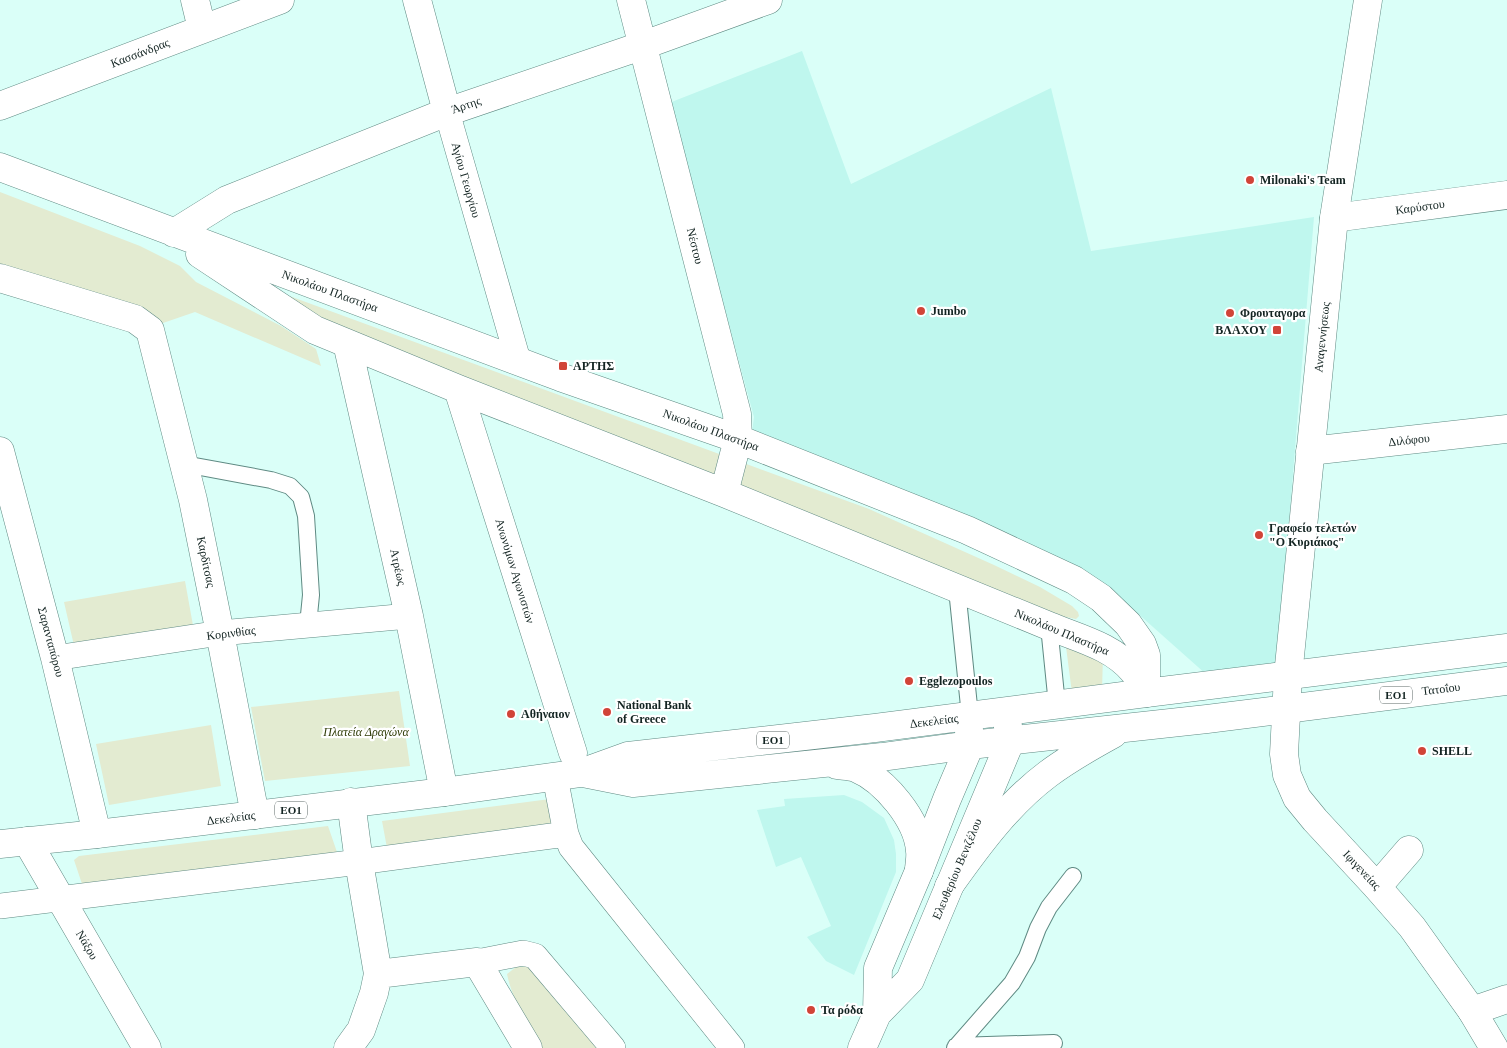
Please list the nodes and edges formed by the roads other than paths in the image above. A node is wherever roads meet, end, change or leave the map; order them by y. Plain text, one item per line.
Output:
1 (195, 0) edge
2 (280, 0) edge
3 (417, 0) edge
4 (631, 0) edge
5 (768, 0) edge
6 (1368, 0) edge
7 (202, 29) junction
8 (644, 45) junction
9 (0, 106) edge
10 (446, 112) junction
11 (0, 167) edge
12 (1507, 195) edge
13 (1334, 218) junction
14 (174, 233) junction
15 (0, 278) edge
16 (347, 343) junction
17 (518, 360) junction
18 (458, 389) junction
19 (1507, 428) edge
20 (738, 439) junction
21 (0, 451) edge
22 (1310, 451) junction
23 (184, 464) junction
24 (724, 493) junction
25 (957, 588) junction
26 (409, 616) junction
27 (308, 624) junction
28 (1049, 626) junction
29 (220, 633) junction
30 (1507, 648) edge
31 (55, 658) junction
32 (1288, 676) junction
33 (1507, 681) edge
34 (1146, 693) junction
35 (1057, 705) junction
36 (1286, 709) junction
37 (1006, 712) junction
38 (969, 716) junction
39 (1123, 728) junction
40 (1010, 742) junction
41 (970, 746) junction
42 (828, 763) junction
43 (570, 768) junction
44 (444, 792) junction
45 (351, 802) junction
46 (255, 815) junction
47 (97, 834) junction
48 (566, 834) junction
49 (28, 841) junction
50 (0, 844) edge
51 (1409, 850) dead end
52 (359, 862) junction
53 (919, 871) junction
54 (1073, 876) dead end
55 (950, 886) junction
56 (1377, 887) junction
57 (61, 899) junction
58 (0, 906) edge
59 (477, 962) junction
60 (378, 974) junction
61 (1507, 999) edge
62 (1472, 1011) junction
63 (876, 1014) junction
64 (1054, 1043) dead end
65 (956, 1047) edge
66 (147, 1048) edge
67 (348, 1048) edge
68 (528, 1048) edge
69 (614, 1048) edge
70 (732, 1048) edge
71 (862, 1048) edge
72 (1494, 1048) edge

1 - 7 street
2 - 7 street, Κασσάνδρας
3 - 10 street, Αγίου Γεωργίου
4 - 8 street, Νέστου
5 - 8 street, Άρτης
6 - 13 street, Αναγεννήσεως
7 - 9 street, Κασσάνδρας
8 - 10 street, Άρτης
8 - 20 street, Νέστου
10 - 14 street, Άρτης
10 - 17 street, Αγίου Γεωργίου
11 - 14 street, Νικολάου Πλαστήρα
12 - 13 street, Καρύστου
13 - 22 street, Αναγεννήσεως
14 - 16 street, Νικολάου Πλαστήρα
14 - 17 street, Νικολάου Πλαστήρα
15 - 23 street, Καρδίτσας
16 - 18 street, Νικολάου Πλαστήρα
16 - 26 street, Ατρέως
17 - 20 street, Νικολάου Πλαστήρα
18 - 24 street, Νικολάου Πλαστήρα
18 - 43 street, Ανωνύμων Αγωνιστών
19 - 22 street, Διλόφου
20 - 24 street, Νέστου
20 - 34 street, Νικολάου Πλαστήρα
21 - 31 street, Σαρανταπόρου
22 - 32 street, Αναγεννήσεως
23 - 27 lane
23 - 29 street, Καρδίτσας
24 - 25 street, Νικολάου Πλαστήρα
25 - 28 street, Νικολάου Πλαστήρα
25 - 38 lane
26 - 27 street, Κορινθίας
26 - 44 street, Ατρέως
27 - 29 street, Κορινθίας
28 - 34 street, Νικολάου Πλαστήρα
28 - 35 lane
29 - 31 street, Κορινθίας
29 - 46 street, Καρδίτσας
30 - 32 street, ΕΟ1
31 - 47 street, Σαρανταπόρου
32 - 34 street, Δεκελείας / ΕΟ1
32 - 36 street, Ιφιγενείας
33 - 36 street, Τατοΐου / ΕΟ1
34 - 35 street, Δεκελείας / ΕΟ1
35 - 37 street, Δεκελείας / ΕΟ1
36 - 39 street, Δεκελείας / ΕΟ1
36 - 56 street, Ιφιγενείας
37 - 38 street, Δεκελείας / ΕΟ1
37 - 40 street
38 - 41 street, Ελευθερίου Βενιζέλου
38 - 43 street, Δεκελείας / ΕΟ1
39 - 40 street, Δεκελείας / ΕΟ1
39 - 55 street
40 - 41 street, Δεκελείας / ΕΟ1
40 - 55 street, Ελευθερίου Βενιζέλου
41 - 42 street, Δεκελείας / ΕΟ1
41 - 53 street, Ελευθερίου Βενιζέλου
42 - 43 street, Δεκελείας / ΕΟ1
42 - 53 street
43 - 44 street, Δεκελείας / ΕΟ1
43 - 48 street
44 - 45 street, Δεκελείας / ΕΟ1
45 - 46 street, Δεκελείας / ΕΟ1
45 - 52 street
46 - 47 street, Δεκελείας / ΕΟ1
47 - 49 street, Δεκελείας / ΕΟ1
48 - 52 street
48 - 70 street
49 - 50 street, Δεκελείας / ΕΟ1
49 - 57 street, Νάξου
51 - 56 street
52 - 57 street
52 - 60 street
53 - 63 street, Ελευθερίου Βενιζέλου
54 - 65 lane
55 - 63 street, Ελευθερίου Βενιζέλου
56 - 62 street, Ιφιγενείας
57 - 58 street
57 - 66 street, Νάξου
59 - 60 street
59 - 68 street
59 - 69 street
60 - 67 street
61 - 62 street
62 - 72 street, Ιφιγενείας
63 - 71 street, Ελευθερίου Βενιζέλου
64 - 65 lane

